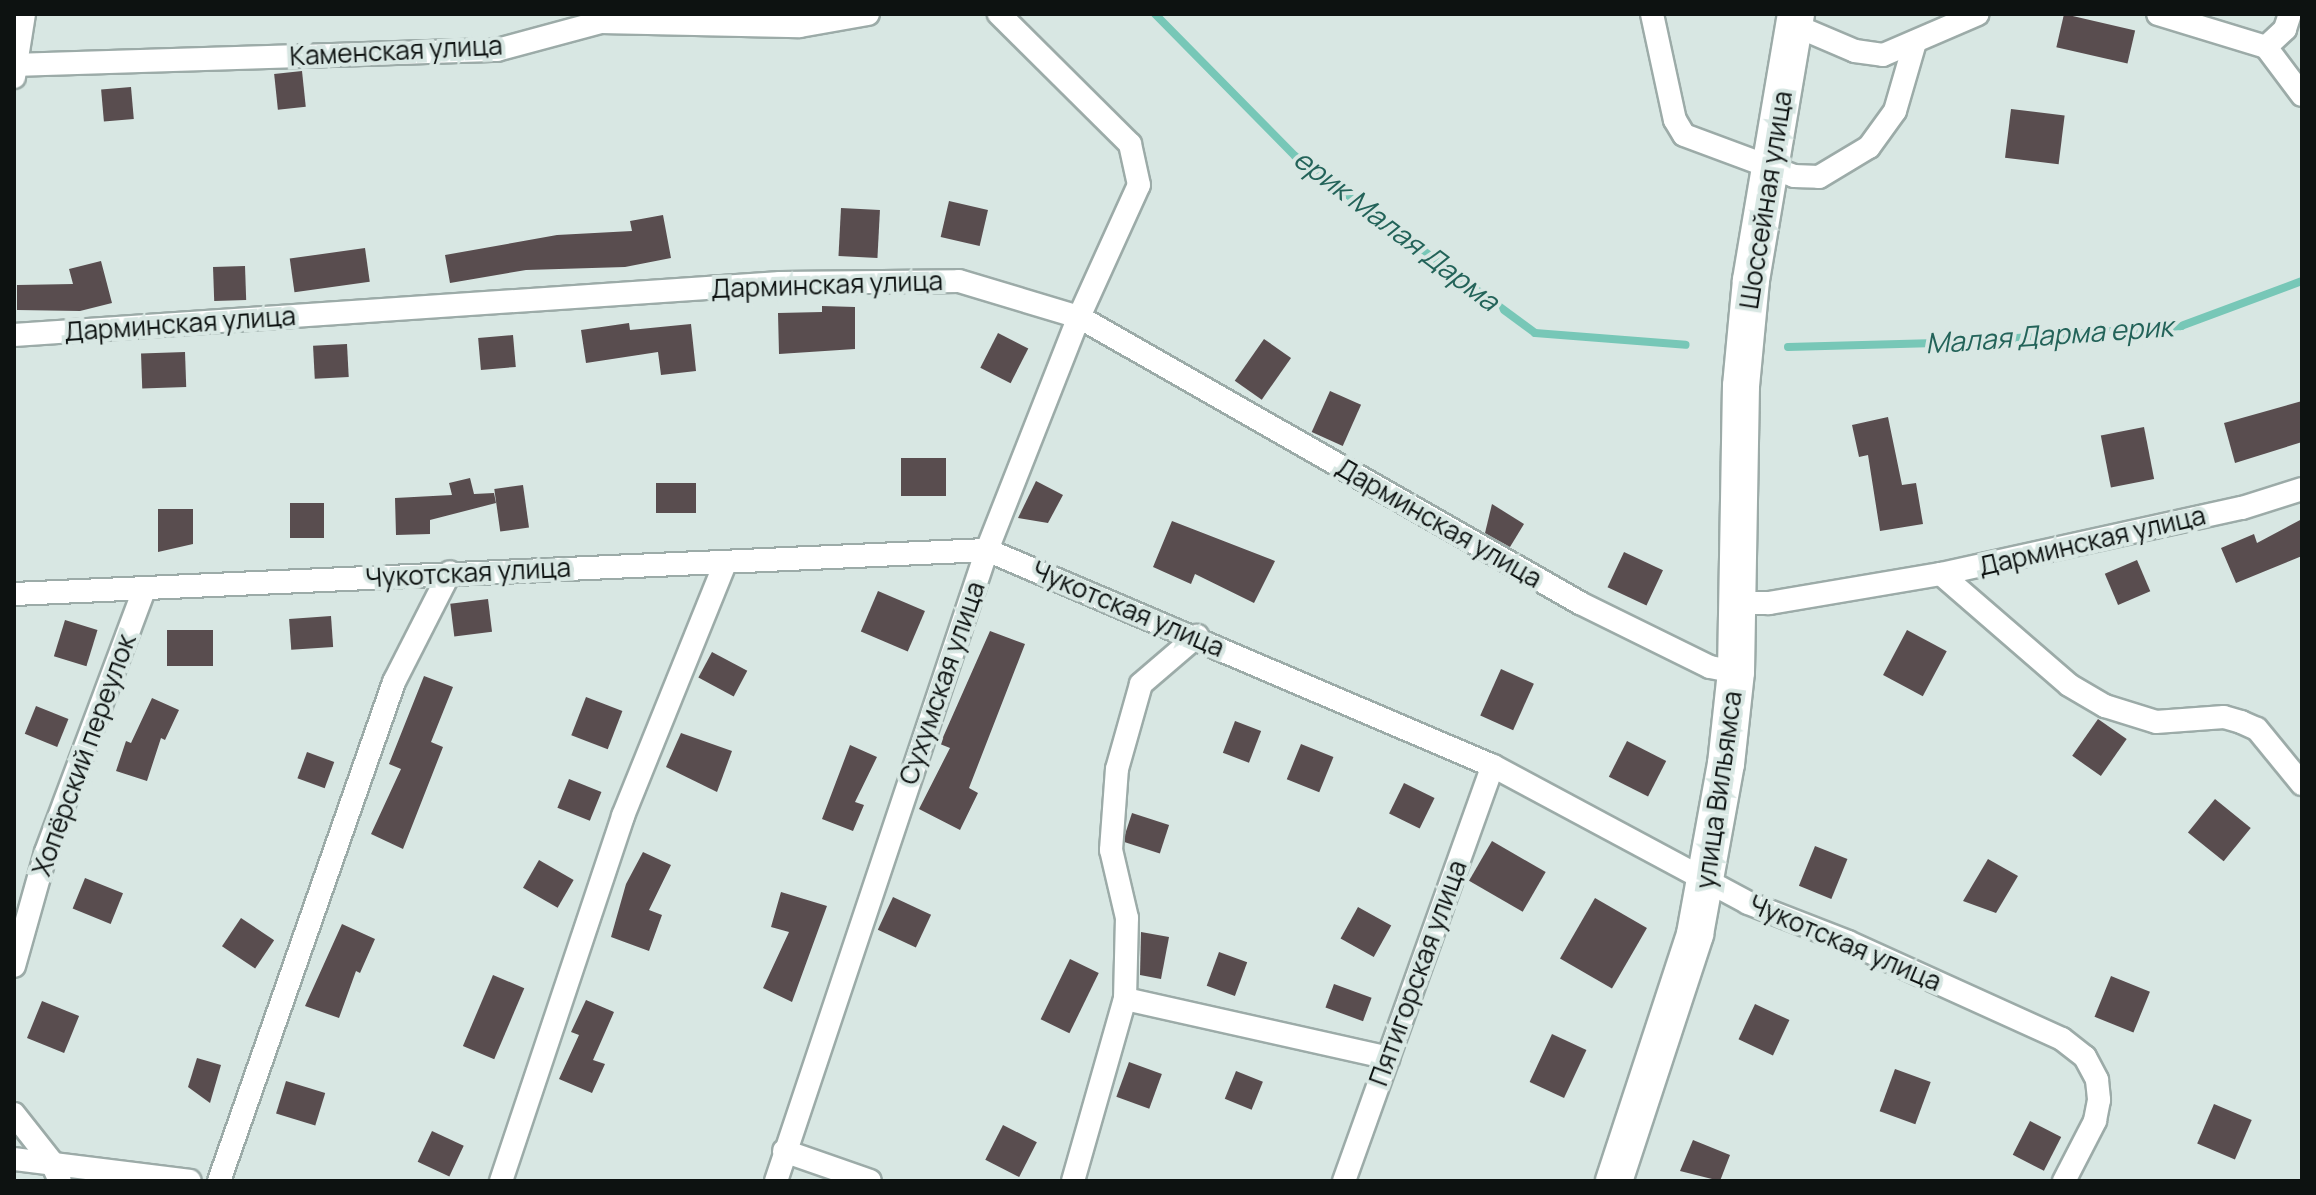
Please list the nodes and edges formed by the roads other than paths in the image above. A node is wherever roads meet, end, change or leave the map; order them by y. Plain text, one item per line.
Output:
1 (24, 14) edge
2 (868, 14) edge
3 (999, 14) edge
4 (1652, 14) edge
5 (1978, 14) edge
6 (2158, 14) edge
7 (2290, 14) edge
8 (597, 18) edge
9 (1795, 20) edge
10 (1915, 42) junction
11 (2266, 47) junction
12 (15, 71) edge
13 (2302, 95) edge
14 (1769, 169) junction
15 (1079, 317) junction
16 (14, 335) edge
17 (1741, 386) joint
18 (2302, 489) edge
19 (987, 550) junction
20 (725, 564) junction
21 (450, 572) junction
22 (1941, 574) junction
23 (143, 592) junction
24 (14, 594) edge
25 (1738, 603) junction
26 (1197, 636) junction
27 (1736, 672) junction
28 (1493, 766) junction
29 (2302, 784) edge
30 (1708, 879) junction
31 (14, 966) edge
32 (1125, 999) junction
33 (1388, 1058) junction
34 (14, 1114) edge
35 (784, 1151) junction
36 (14, 1159) edge
37 (55, 1171) edge
38 (190, 1181) edge
39 (219, 1181) edge
40 (501, 1181) edge
41 (776, 1181) edge
42 (870, 1181) edge
43 (1073, 1181) edge
44 (1344, 1181) edge
45 (1614, 1181) edge
46 (2064, 1181) edge

1 - 12 street
2 - 8 street, Каменская улица
3 - 15 street, Сухумская улица
4 - 14 street
5 - 10 street
6 - 11 street
7 - 11 street
8 - 12 street, Каменская улица
9 - 10 street
9 - 14 main road, Шоссейная улица
10 - 14 street
11 - 13 street
14 - 17 main road, Шоссейная улица
15 - 16 street, Дарминская улица
15 - 19 street, Сухумская улица
15 - 27 street, Дарминская улица
17 - 25 main road, улица Вильямса
18 - 22 street, Дарминская улица
19 - 20 street, Чукотская улица
19 - 26 street, Чукотская улица
19 - 35 street, Сухумская улица
20 - 21 street, Чукотская улица
20 - 40 street
21 - 23 street, Чукотская улица
21 - 39 street
22 - 25 street, Дарминская улица
22 - 29 street
23 - 24 street, Чукотская улица
23 - 31 street, Хопёрский переулок
25 - 27 main road, улица Вильямса
26 - 28 street, Чукотская улица
26 - 32 street
27 - 30 main road, улица Вильямса
28 - 30 street, Чукотская улица
28 - 33 street, Пятигорская улица
30 - 45 main road, улица Вильямса
30 - 46 street, Чукотская улица
32 - 33 street
32 - 43 street
33 - 44 street, Пятигорская улица
34 - 37 street
35 - 41 street, Сухумская улица
35 - 42 street
36 - 37 street
37 - 38 street

